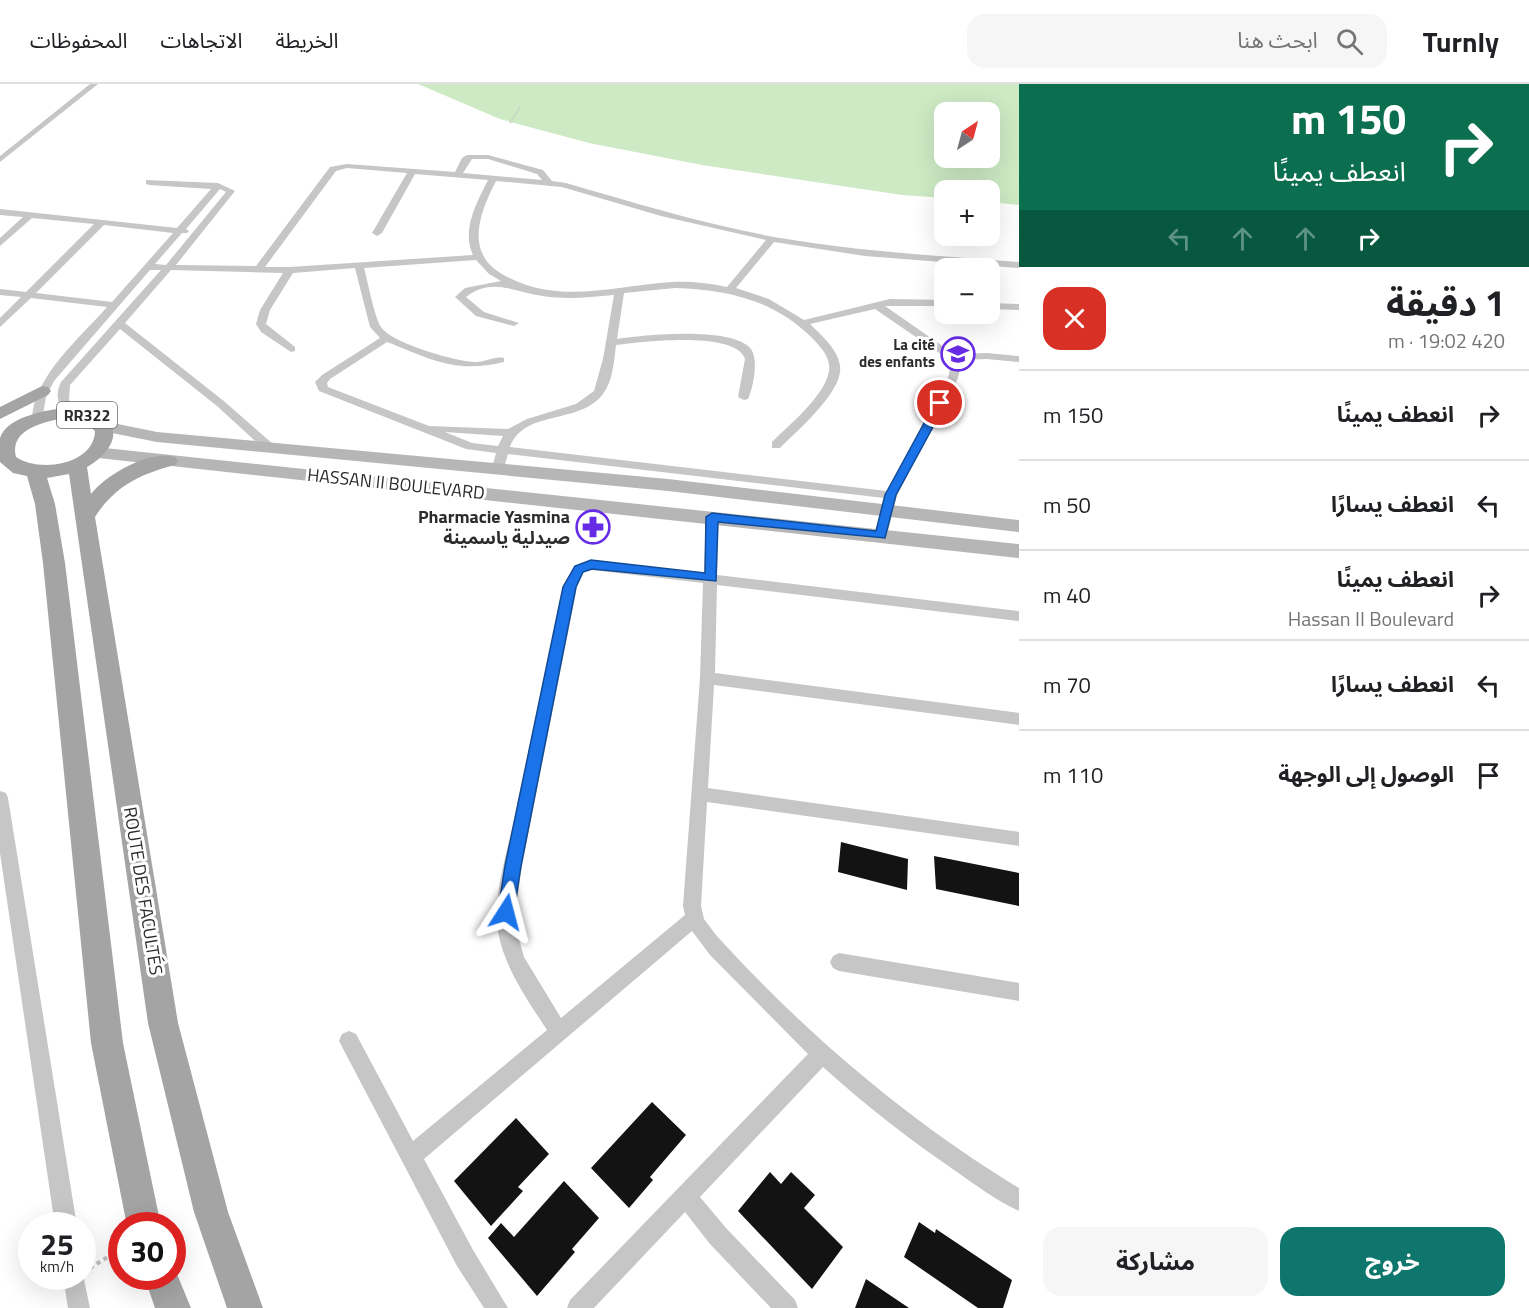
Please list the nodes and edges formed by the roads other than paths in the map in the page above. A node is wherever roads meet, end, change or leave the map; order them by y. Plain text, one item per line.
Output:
1 (94, 84) edge
2 (0, 160) edge
3 (412, 171) junction
4 (458, 175) junction
5 (493, 178) junction
6 (149, 182) dead end
7 (548, 182) junction
8 (218, 186) junction
9 (0, 212) edge
10 (31, 214) junction
11 (102, 222) junction
12 (178, 230) junction
13 (196, 233) junction
14 (377, 233) dead end
15 (772, 239) junction
16 (0, 243) edge
17 (478, 257) junction
18 (1019, 265) edge
19 (359, 266) junction
20 (148, 267) junction
21 (168, 268) junction
22 (258, 270) junction
23 (290, 270) junction
24 (510, 283) junction
25 (730, 289) junction
26 (0, 292) edge
27 (619, 292) junction
28 (29, 296) junction
29 (934, 302) edge
30 (115, 305) junction
31 (878, 305) junction
32 (1000, 306) edge
33 (1019, 307) edge
34 (119, 323) junction
35 (514, 323) dead end
36 (803, 323) junction
37 (0, 324) edge
38 (386, 338) junction
39 (610, 343) junction
40 (291, 349) dead end
41 (951, 357) junction
42 (1019, 359) edge
43 (500, 360) dead end
44 (42, 391) junction
45 (744, 397) dead end
46 (72, 412) junction
47 (0, 414) edge
48 (31, 421) junction
49 (103, 426) junction
50 (0, 427) edge
51 (418, 428) junction
52 (511, 433) junction
53 (776, 445) dead end
54 (269, 447) junction
55 (504, 449) junction
56 (86, 459) junction
57 (5, 460) edge
58 (168, 461) junction
59 (498, 468) junction
60 (35, 471) junction
61 (889, 503) junction
62 (86, 516) junction
63 (712, 517) junction
64 (1019, 526) edge
65 (881, 536) junction
66 (1019, 551) edge
67 (711, 578) junction
68 (1019, 616) edge
69 (707, 678) junction
70 (1019, 718) edge
71 (700, 794) junction
72 (0, 798) edge
73 (1019, 839) edge
74 (693, 919) junction
75 (839, 962) dead end
76 (1019, 992) edge
77 (559, 1031) junction
78 (349, 1041) dead end
79 (822, 1054) junction
80 (410, 1157) junction
81 (686, 1197) junction
82 (1019, 1200) edge
83 (64, 1212) edge
84 (141, 1212) edge
85 (76, 1290) edge
86 (167, 1290) edge
87 (79, 1308) edge
88 (173, 1308) edge
89 (245, 1308) edge
90 (497, 1308) edge
91 (578, 1308) edge
92 (787, 1308) edge

1 - 2 street
3 - 4 street
3 - 14 street
3 - 22 street
4 - 5 street
4 - 7 street
5 - 7 street
5 - 17 street
6 - 8 street
7 - 15 street
8 - 12 street
8 - 13 street
9 - 10 street
10 - 11 street
10 - 16 street
11 - 12 street
11 - 28 street
12 - 13 street
12 - 20 street
13 - 21 street
15 - 18 street
15 - 25 street
17 - 19 street
17 - 24 street
19 - 23 street
19 - 38 street
20 - 21 street
20 - 30 street
21 - 22 street
21 - 34 street
22 - 23 street
23 - 40 street
24 - 27 street
24 - 35 street
25 - 27 street
25 - 36 street
26 - 28 street
27 - 39 street
28 - 30 street
28 - 37 street
29 - 31 street
30 - 44 street
31 - 36 street
31 - 41 street
32 - 33 street
34 - 46 street
34 - 54 street
36 - 53 street
38 - 43 street
38 - 51 street
39 - 45 street
39 - 52 street
41 - 42 street
41 - 61 street
44 - 47 main road
44 - 48 street
46 - 48 main road, RR322
46 - 49 main road, RR322
48 - 50 main road, RR322
48 - 57 main road, RR322
49 - 54 main road, HASSAN II BOULEVARD / RR322
49 - 56 main road, RR322
51 - 52 street
51 - 55 street
52 - 55 street
54 - 59 main road, HASSAN II BOULEVARD / RR322
55 - 59 street
55 - 61 street
56 - 58 main road, HASSAN II BOULEVARD / RR322
56 - 60 main road, RR322
56 - 62 main road, ROUTE DES FACULTÉS
57 - 60 main road, RR322
58 - 62 main road
58 - 63 main road, HASSAN II BOULEVARD / RR322
59 - 61 main road, HASSAN II BOULEVARD / RR322
60 - 84 main road
61 - 64 main road, HASSAN II BOULEVARD / RR322
61 - 65 street
62 - 89 main road, ROUTE DES FACULTÉS
63 - 65 main road, HASSAN II BOULEVARD / RR322
63 - 67 street
65 - 66 main road, HASSAN II BOULEVARD / RR322
67 - 68 street
67 - 69 street
67 - 77 street
69 - 70 street
69 - 71 street
71 - 73 street
71 - 74 street
72 - 83 street
74 - 77 street
74 - 79 street
75 - 76 street
77 - 80 street
78 - 80 street
79 - 81 street
79 - 82 street
80 - 90 street
81 - 91 street
81 - 92 street
85 - 87 street
86 - 88 main road

